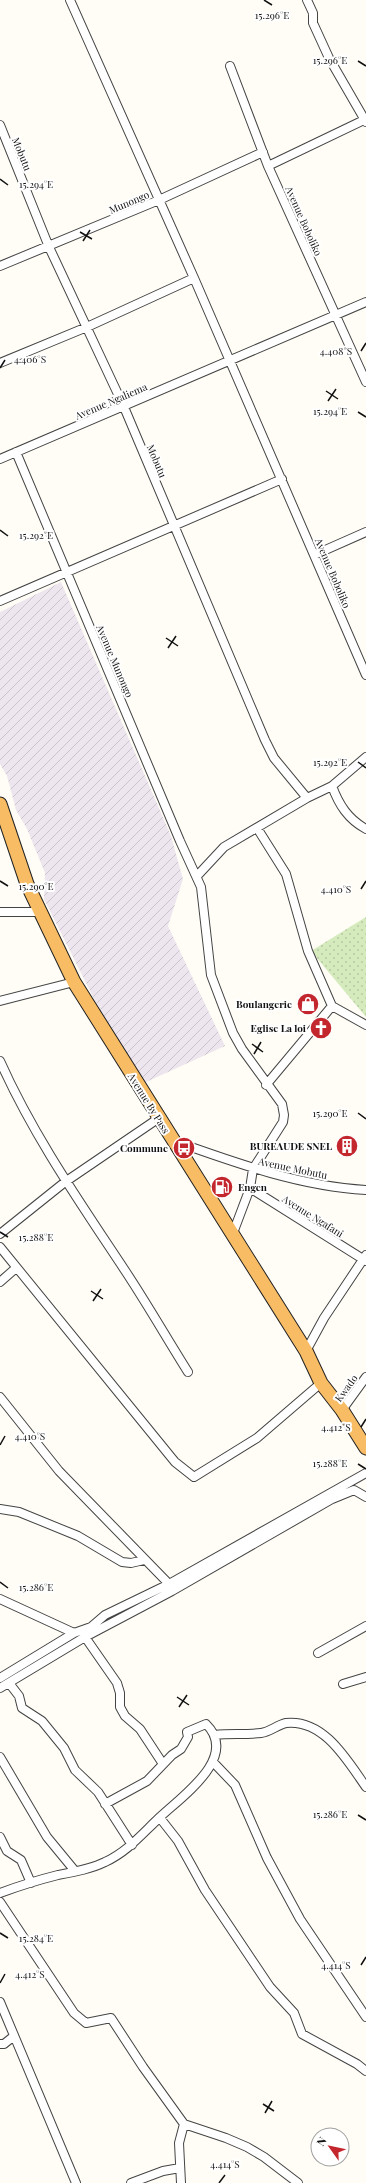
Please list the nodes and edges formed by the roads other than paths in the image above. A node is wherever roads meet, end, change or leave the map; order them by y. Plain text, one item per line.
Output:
1 (70, 0) edge
2 (307, 0) edge
3 (230, 66) dead end
4 (365, 120) edge
5 (0, 125) edge
6 (263, 152) junction
7 (268, 166) junction
8 (159, 200) junction
9 (49, 247) junction
10 (0, 266) edge
11 (194, 278) junction
12 (366, 302) edge
13 (335, 316) junction
14 (87, 327) junction
15 (230, 361) junction
16 (0, 363) edge
17 (366, 382) edge
18 (124, 407) junction
19 (16, 452) junction
20 (0, 459) edge
21 (282, 479) junction
22 (173, 525) junction
23 (366, 532) edge
24 (314, 555) junction
25 (67, 573) junction
26 (0, 601) edge
27 (366, 675) edge
28 (366, 757) edge
29 (332, 786) junction
30 (307, 798) junction
31 (0, 804) edge
32 (2, 819) edge
33 (257, 828) junction
34 (366, 829) edge
35 (197, 876) junction
36 (0, 912) edge
37 (39, 912) junction
38 (74, 982) junction
39 (0, 1001) edge
40 (332, 1006) junction
41 (366, 1025) edge
42 (0, 1061) edge
43 (266, 1085) junction
44 (159, 1118) junction
45 (172, 1140) junction
46 (253, 1169) junction
47 (65, 1182) junction
48 (250, 1188) junction
49 (366, 1190) edge
50 (232, 1233) junction
51 (0, 1234) edge
52 (0, 1247) edge
53 (365, 1258) edge
54 (16, 1268) junction
55 (0, 1282) edge
56 (306, 1351) junction
57 (188, 1372) dead end
58 (365, 1380) edge
59 (322, 1383) junction
60 (0, 1397) edge
61 (342, 1410) junction
62 (366, 1448) edge
63 (366, 1473) edge
64 (366, 1497) edge
65 (0, 1509) edge
66 (144, 1560) junction
67 (169, 1584) junction
68 (0, 1598) edge
69 (366, 1626) edge
70 (74, 1633) junction
71 (85, 1637) junction
72 (318, 1653) dead end
73 (366, 1677) edge
74 (0, 1678) edge
75 (9, 1684) junction
76 (343, 1684) dead end
77 (0, 1688) edge
78 (215, 1735) junction
79 (213, 1762) junction
80 (1, 1763) edge
81 (163, 1764) junction
82 (366, 1787) edge
83 (105, 1804) junction
84 (160, 1818) junction
85 (0, 1837) edge
86 (132, 1845) junction
87 (75, 1871) junction
88 (31, 1883) junction
89 (0, 1893) edge
90 (0, 1902) edge
91 (0, 2002) edge
92 (366, 2017) edge
93 (14, 2036) junction
94 (0, 2044) edge
95 (366, 2071) edge
96 (184, 2124) junction
97 (180, 2168) junction
98 (76, 2183) edge
99 (131, 2183) edge
100 (181, 2183) edge
101 (298, 2183) edge

1 - 8 street
2 - 4 street
3 - 6 street, Avenue Boboliko
4 - 7 street
5 - 9 street, Mobutu
6 - 7 street, Avenue Boboliko
6 - 8 street, Munongo
7 - 13 street, Avenue Boboliko
8 - 9 street, Munongo
8 - 11 street
9 - 10 street, Munongo
9 - 14 street, Mobutu
11 - 14 street
11 - 15 street
12 - 13 street, Avenue Ngaliema
13 - 15 street, Avenue Ngaliema
13 - 17 street, Avenue Boboliko
14 - 16 street
14 - 18 street, Mobutu
15 - 18 street, Avenue Ngaliema
15 - 21 street
18 - 19 street, Avenue Ngaliema
18 - 22 street, Mobutu
19 - 20 street, Avenue Ngaliema
19 - 25 street, Avenue Munongo
21 - 22 street
21 - 24 street, Avenue Boboliko
22 - 25 street
22 - 30 street, Mobutu
23 - 24 street
24 - 27 street, Avenue Boboliko
25 - 26 street
25 - 35 street, Avenue Munongo
28 - 29 street
29 - 30 street
29 - 34 street
30 - 33 street
31 - 32 highway, Avenue By Pass
32 - 37 highway, Avenue By Pass
33 - 35 street
33 - 40 street
35 - 43 street, Avenue Munongo
36 - 37 street
37 - 38 highway, Avenue By Pass
38 - 39 street
38 - 44 highway, Avenue By Pass
40 - 41 street
40 - 43 street
42 - 47 street
43 - 46 street, Avenue Munongo
44 - 45 highway, Avenue By Pass
44 - 47 street
45 - 46 street, Avenue Mobutu
45 - 50 highway, Avenue By Pass
46 - 48 street
46 - 49 street, Avenue Mobutu
47 - 51 street
47 - 57 street
48 - 50 street
48 - 53 street, Avenue Ngafani
50 - 56 highway, Avenue By Pass
52 - 54 street
53 - 56 street
54 - 55 street
54 - 59 street
56 - 59 highway, Avenue By Pass
58 - 61 street, Kwado
59 - 61 highway, Avenue By Pass
60 - 66 street
61 - 62 highway, Avenue By Pass
63 - 67 street
64 - 71 street
65 - 66 street
66 - 67 street
67 - 70 street
68 - 70 street
69 - 72 street
70 - 74 street
71 - 75 street
71 - 81 street
73 - 76 street
75 - 77 street
75 - 83 street
78 - 79 street
78 - 81 street
78 - 82 street
79 - 84 street
79 - 92 street
80 - 87 street
81 - 83 street
83 - 86 street
84 - 86 street
84 - 95 street
85 - 88 street
86 - 87 street
87 - 88 street
88 - 89 street
90 - 96 street
91 - 93 street
93 - 94 street
93 - 98 street
96 - 97 street
96 - 101 street
97 - 99 street
97 - 100 street

